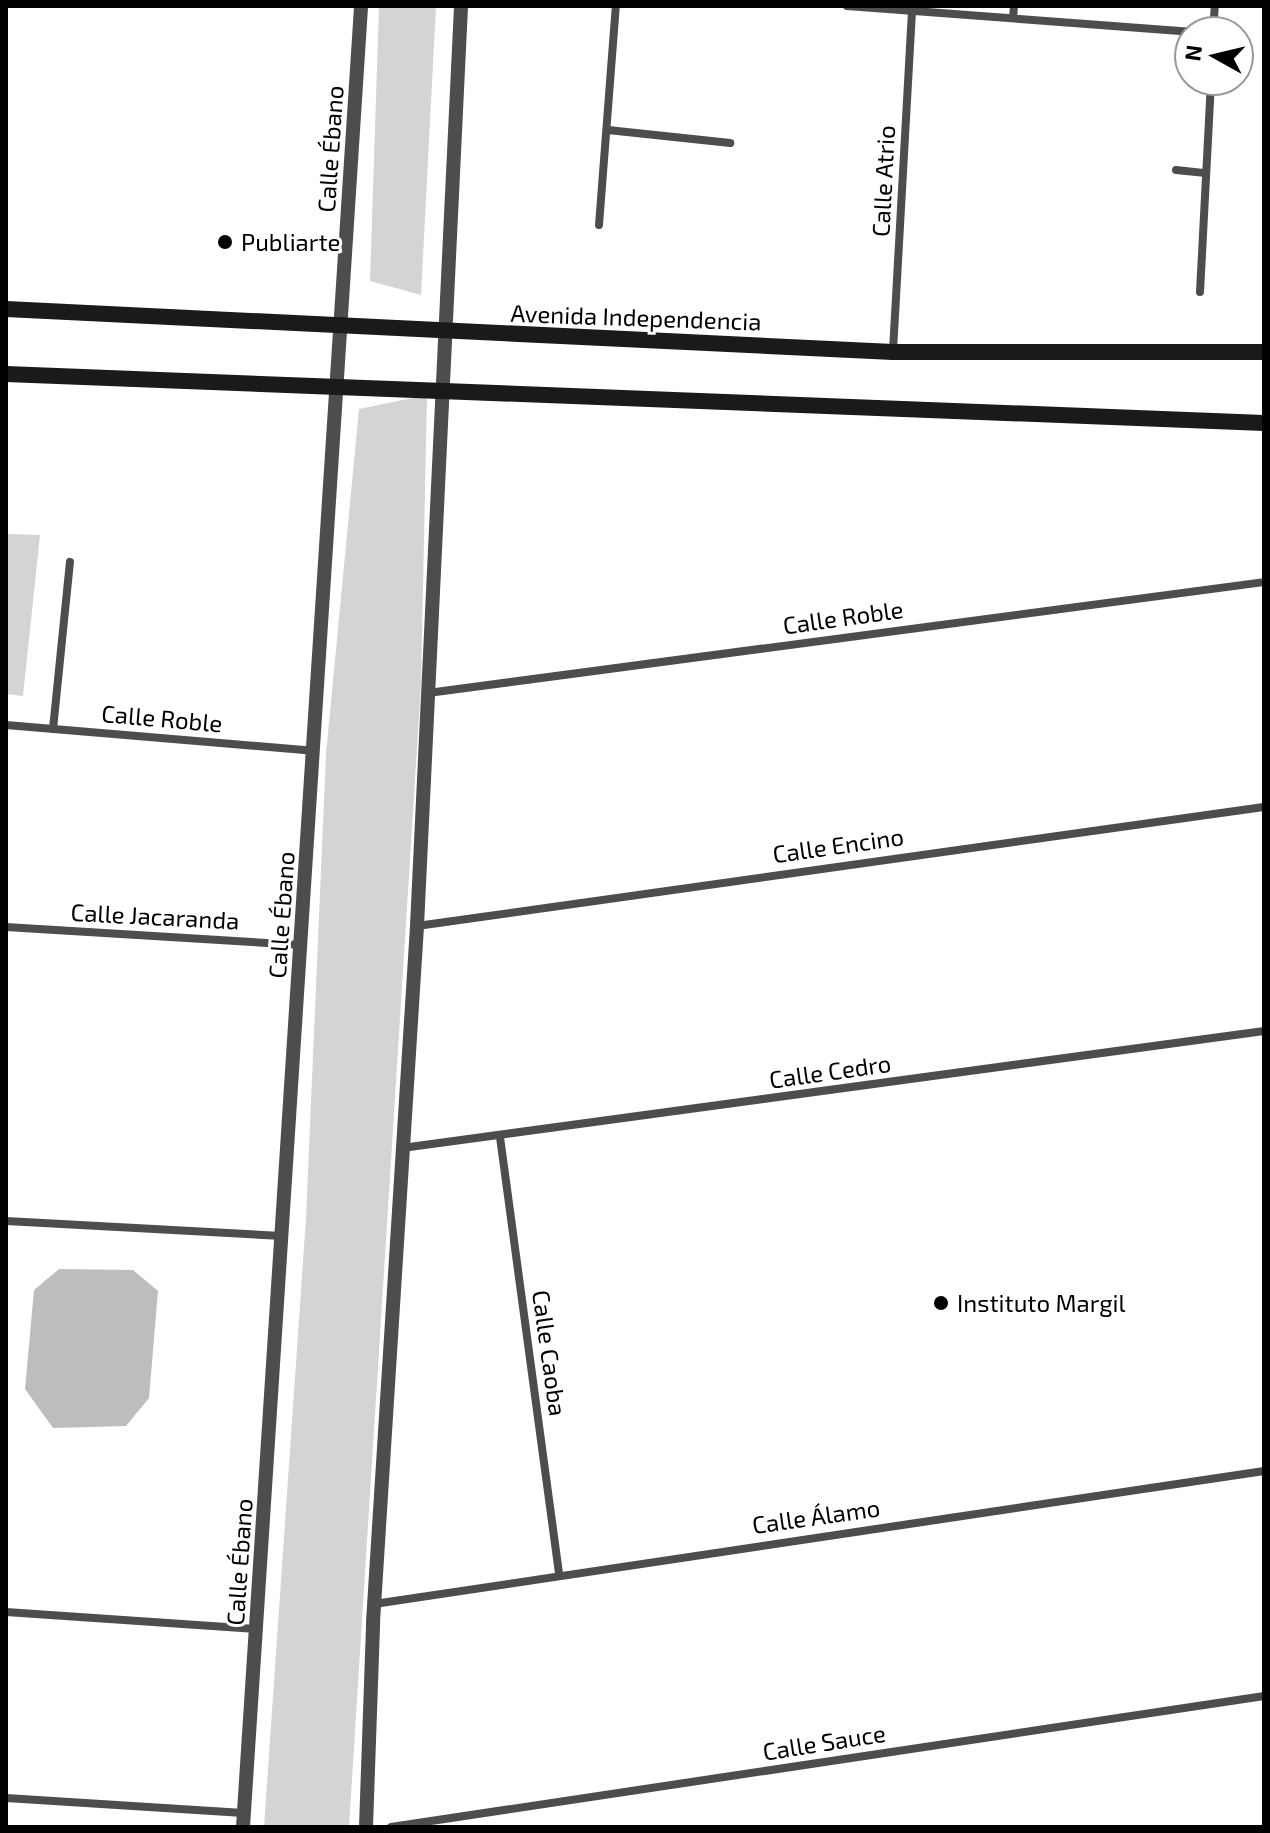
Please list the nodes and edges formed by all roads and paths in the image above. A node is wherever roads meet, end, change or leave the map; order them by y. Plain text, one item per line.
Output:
1 (361, 6) edge
2 (461, 6) edge
3 (616, 6) edge
4 (847, 6) edge
5 (1014, 6) edge
6 (912, 13) junction
7 (1013, 18) junction
8 (1174, 31) edge
9 (1210, 96) edge
10 (608, 130) junction
11 (730, 143) dead end
12 (1176, 170) dead end
13 (1206, 173) junction
14 (599, 225) dead end
15 (1200, 292) dead end
16 (6, 309) edge
17 (341, 329) junction
18 (445, 334) junction
19 (893, 352) junction
20 (1264, 352) edge
21 (6, 374) edge
22 (336, 389) junction
23 (444, 390) junction
24 (1264, 423) edge
25 (70, 562) dead end
26 (1264, 582) edge
27 (428, 693) junction
28 (6, 725) edge
29 (53, 729) junction
30 (314, 752) junction
31 (1264, 807) edge
32 (417, 926) junction
33 (6, 927) edge
34 (301, 945) junction
35 (1264, 1031) edge
36 (500, 1137) junction
37 (401, 1148) junction
38 (6, 1221) edge
39 (282, 1236) junction
40 (1264, 1471) edge
41 (559, 1574) junction
42 (374, 1604) junction
43 (6, 1612) edge
44 (256, 1629) junction
45 (1264, 1696) edge
46 (6, 1798) edge
47 (244, 1820) edge
48 (366, 1827) edge
49 (391, 1827) edge

1 - 17 street, Calle Ébano
2 - 18 street
3 - 10 street
4 - 6 street
5 - 7 street
6 - 7 street
6 - 19 street, Calle Atrio
7 - 8 street
9 - 13 street
10 - 11 street
10 - 14 street
12 - 13 street
13 - 15 street
16 - 17 main road, Avenida Independencia
17 - 18 main road, Avenida Independencia
17 - 22 street, Calle Ébano
18 - 19 main road, Avenida Independencia
18 - 23 street
19 - 20 main road, Avenida Independencia
21 - 22 main road
22 - 23 main road
22 - 30 street, Calle Ébano
23 - 24 main road
23 - 27 street
25 - 29 street
26 - 27 street, Calle Roble
27 - 32 street
28 - 29 street, Calle Roble
29 - 30 street, Calle Roble
30 - 34 street, Calle Ébano
31 - 32 street, Calle Encino
32 - 37 street
33 - 34 street, Calle Jacaranda
34 - 39 street, Calle Ébano
35 - 36 street, Calle Cedro
36 - 37 street, Calle Cedro
36 - 41 street, Calle Caoba
37 - 42 street
38 - 39 street
39 - 44 street, Calle Ébano
40 - 41 street, Calle Álamo
41 - 42 street, Calle Álamo
42 - 48 street
43 - 44 street
44 - 47 street, Calle Ébano
45 - 49 street, Calle Sauce
46 - 47 street

